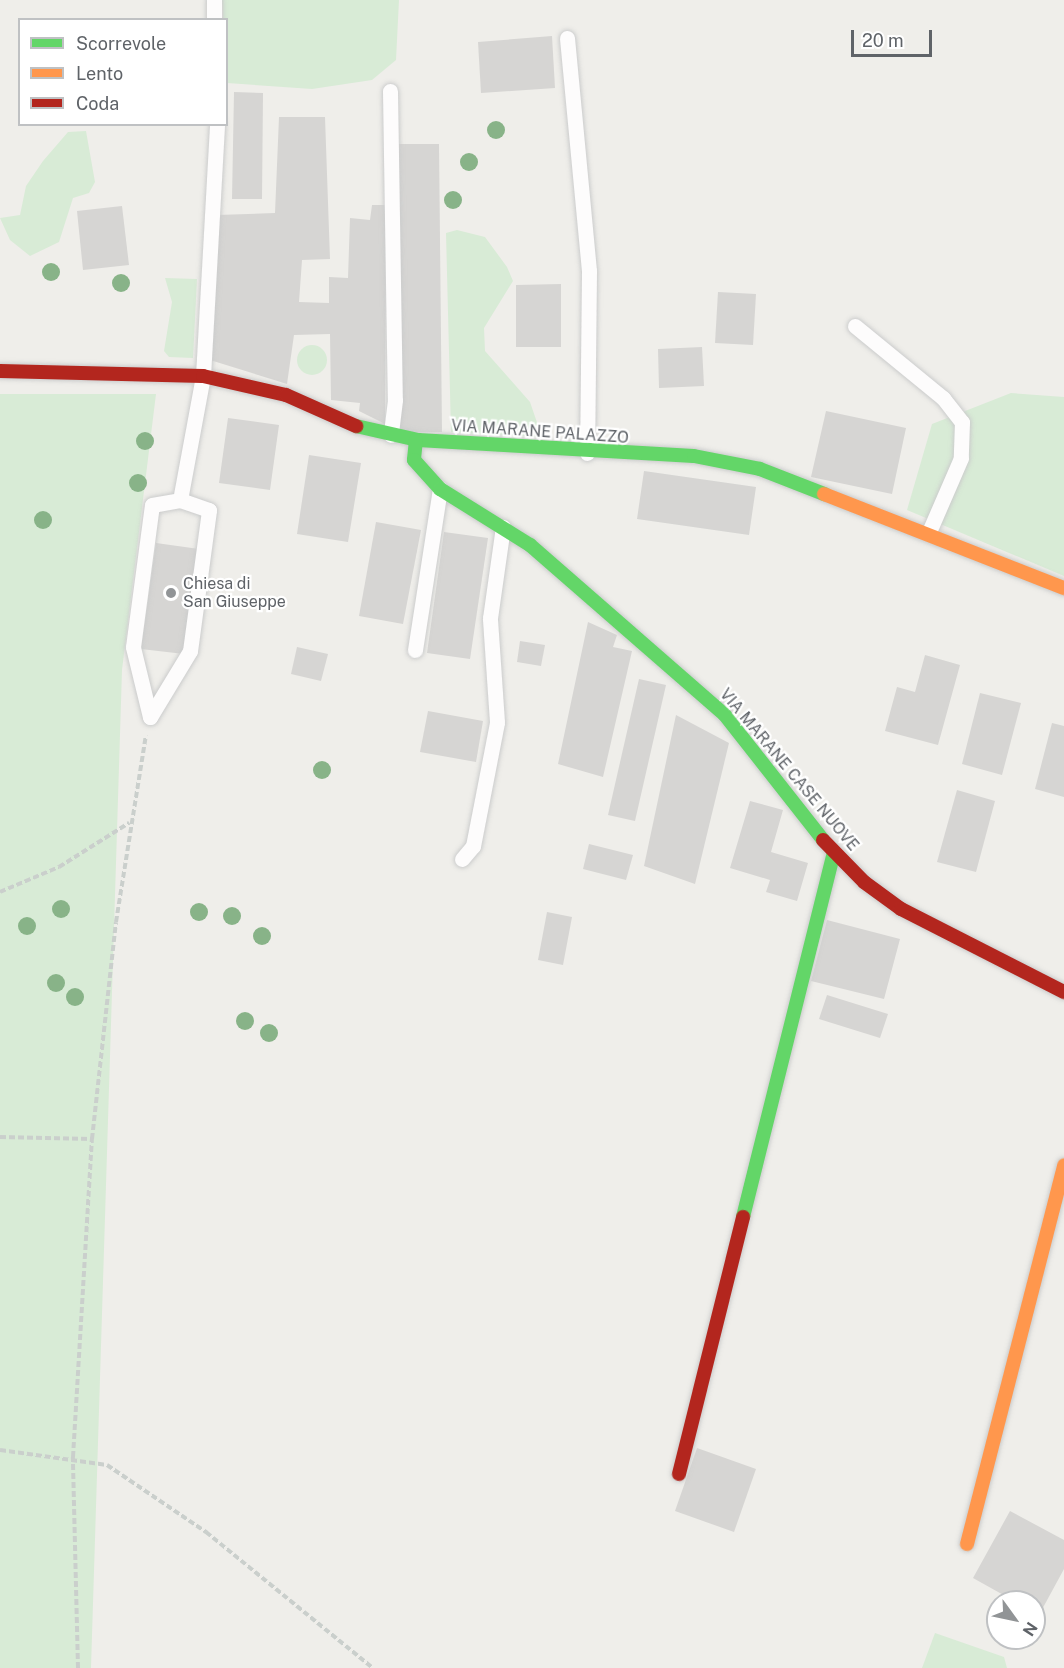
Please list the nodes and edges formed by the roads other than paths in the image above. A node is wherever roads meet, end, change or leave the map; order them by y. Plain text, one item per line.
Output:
1 (214, 0) edge
2 (214, 18) edge
3 (567, 38) dead end
4 (390, 91) dead end
5 (217, 126) edge
6 (855, 326) dead end
7 (0, 371) edge
8 (203, 376) junction
9 (391, 435) junction
10 (416, 440) junction
11 (587, 453) junction
12 (440, 489) junction
13 (180, 500) junction
14 (502, 527) junction
15 (929, 532) junction
16 (1064, 588) edge
17 (415, 650) dead end
18 (834, 852) junction
19 (462, 859) dead end
20 (1064, 992) edge
21 (1064, 1165) edge
22 (679, 1474) dead end
23 (967, 1544) dead end

1 - 2 lane
3 - 11 lane
4 - 9 lane
5 - 8 lane
6 - 15 lane
7 - 8 street, VIA MARANE PALAZZO
8 - 9 street, VIA MARANE PALAZZO
8 - 13 lane
9 - 10 street, VIA MARANE PALAZZO
10 - 11 street, VIA MARANE PALAZZO
10 - 12 street, VIA MARANE CASE NUOVE
11 - 15 street, VIA MARANE PALAZZO
12 - 14 street, VIA MARANE CASE NUOVE
12 - 17 lane
13 - 13 lane
14 - 18 street, VIA MARANE CASE NUOVE
14 - 19 lane
15 - 16 street, VIA MARANE PALAZZO
18 - 20 street, VIA MARANE CASE NUOVE
18 - 22 street
21 - 23 street

